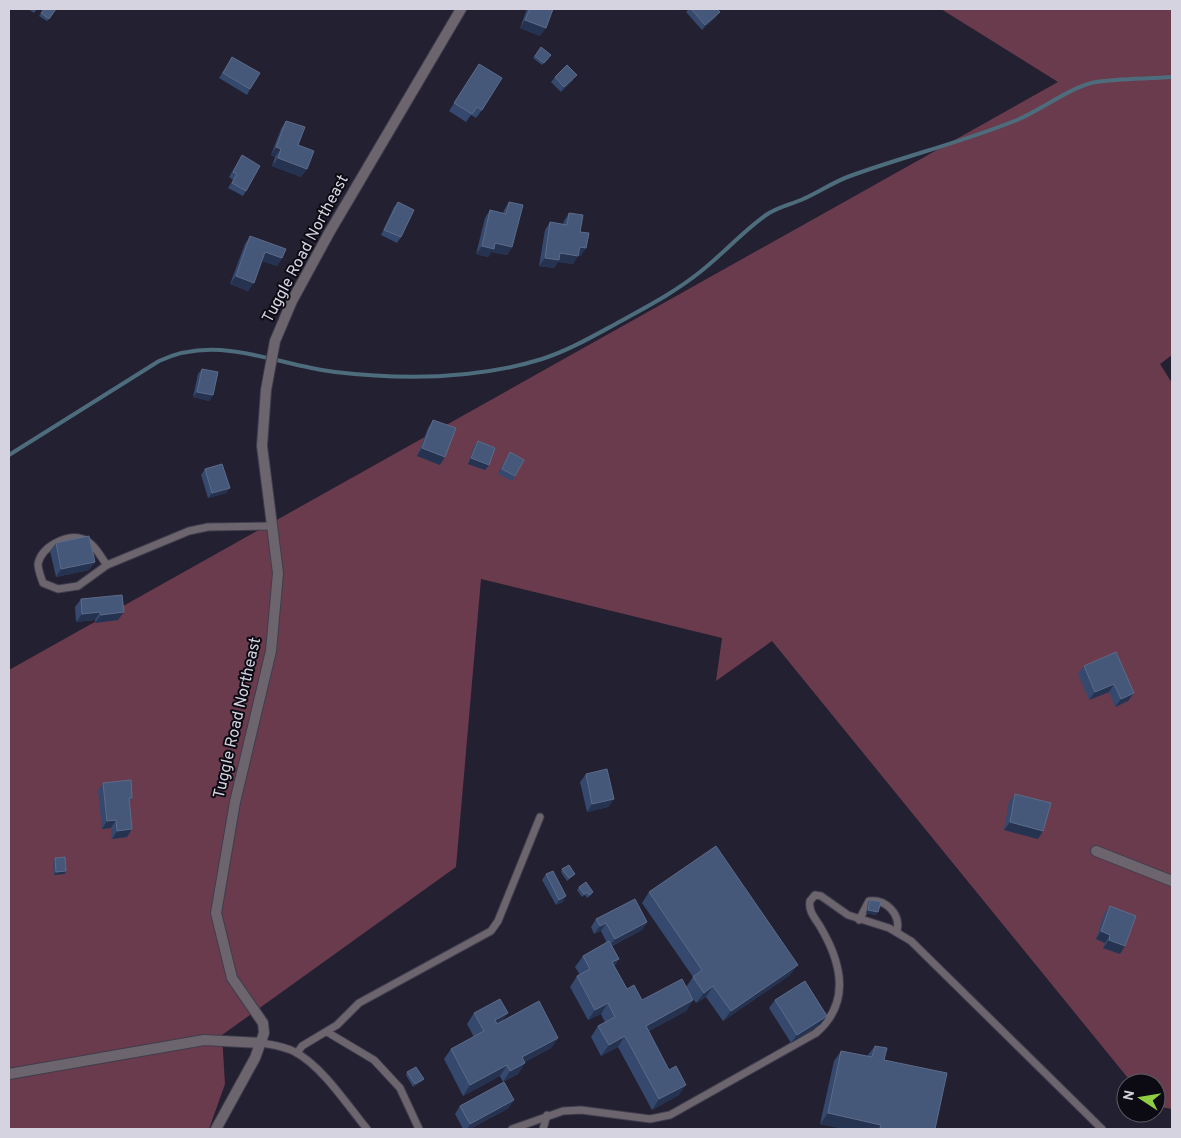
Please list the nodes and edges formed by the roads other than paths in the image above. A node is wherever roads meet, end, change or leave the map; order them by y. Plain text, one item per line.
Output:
1 (461, 9) edge
2 (272, 526) junction
3 (107, 565) junction
4 (540, 817) dead end
5 (1096, 851) dead end
6 (1172, 881) edge
7 (859, 920) junction
8 (897, 931) junction
9 (327, 1032) junction
10 (261, 1043) junction
11 (296, 1053) junction
12 (9, 1074) edge
13 (547, 1115) junction
14 (216, 1129) edge
15 (368, 1129) edge
16 (419, 1129) edge
17 (512, 1129) edge
18 (543, 1129) edge
19 (1102, 1129) edge

1 - 2 street, Tuggle Road Northeast
2 - 3 lane
2 - 10 street, Tuggle Road Northeast
3 - 3 lane
4 - 9 lane
5 - 6 street
7 - 8 lane
7 - 8 lane
7 - 13 lane
8 - 19 lane
9 - 11 lane
9 - 16 lane
10 - 11 lane
10 - 12 street
10 - 14 street, Tuggle Road Northeast
11 - 15 lane
13 - 17 lane
13 - 18 lane

